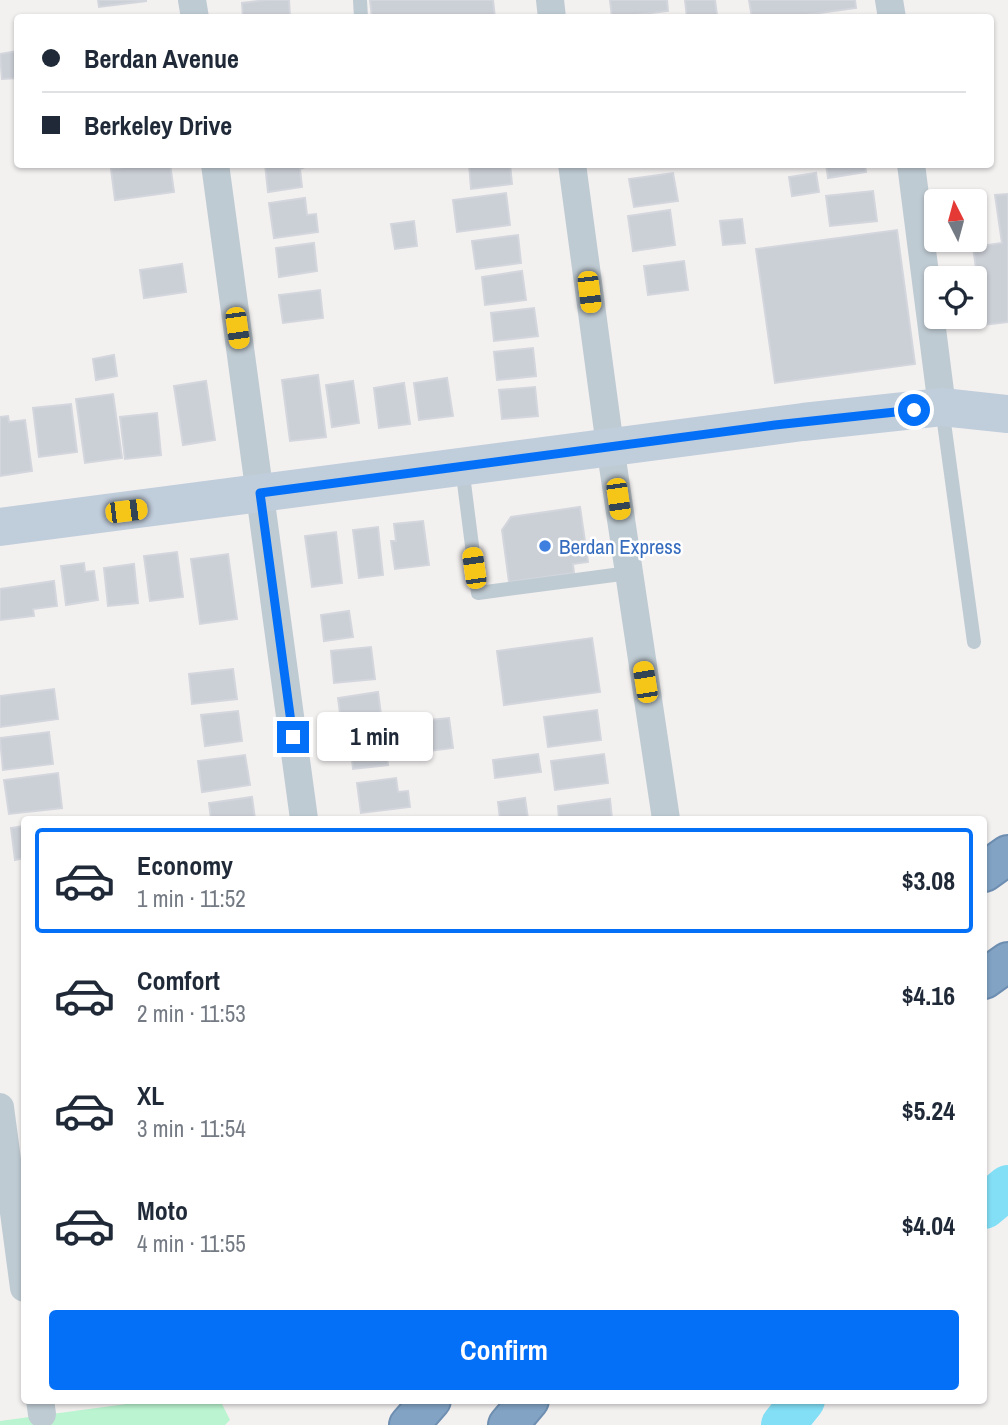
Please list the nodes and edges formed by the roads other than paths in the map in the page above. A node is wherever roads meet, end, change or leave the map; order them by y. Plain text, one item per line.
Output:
1 (216, 168) edge
2 (573, 168) edge
3 (912, 168) edge
4 (1008, 388) edge
5 (942, 407) junction
6 (1008, 414) edge
7 (610, 446) junction
8 (462, 466) junction
9 (260, 493) junction
10 (0, 527) edge
11 (629, 573) junction
12 (974, 642) dead end
13 (304, 816) edge
14 (666, 816) edge
15 (1008, 855) edge
16 (987, 870) edge
17 (1008, 962) edge
18 (987, 977) edge
19 (0, 1107) edge
20 (21, 1265) edge
21 (427, 1404) edge
22 (526, 1404) edge
23 (409, 1425) edge
24 (508, 1425) edge

1 - 9 street
2 - 7 street
3 - 5 street
4 - 5 main road
5 - 6 main road
5 - 7 main road
5 - 12 lane
7 - 8 main road
7 - 11 street
8 - 9 main road
8 - 11 lane
9 - 10 main road
9 - 13 street
11 - 14 street
15 - 16 highway
17 - 18 highway
19 - 20 street
21 - 23 highway
22 - 24 highway

